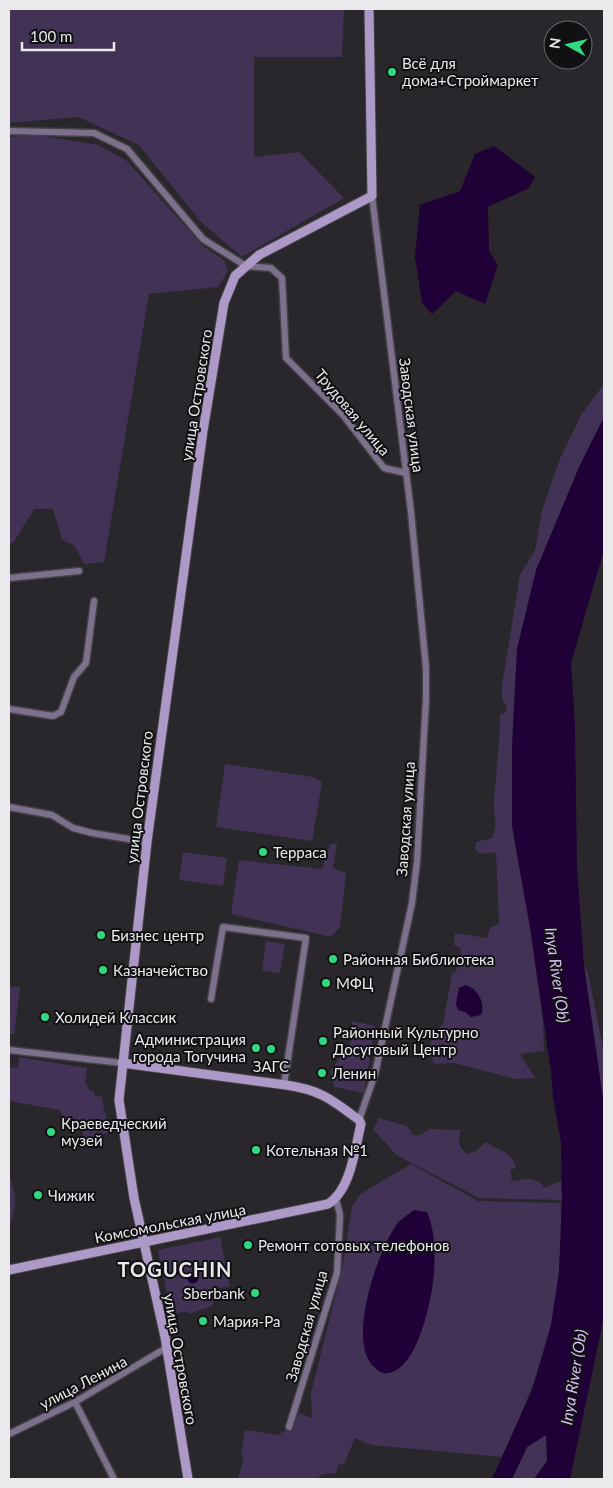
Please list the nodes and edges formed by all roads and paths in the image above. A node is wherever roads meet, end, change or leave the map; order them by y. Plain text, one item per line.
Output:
1 (368, 9) edge
2 (9, 131) edge
3 (372, 196) junction
4 (246, 266) junction
5 (406, 473) junction
6 (78, 571) dead end
7 (9, 578) edge
8 (94, 601) dead end
9 (9, 709) edge
10 (9, 807) edge
11 (147, 842) junction
12 (211, 999) dead end
13 (9, 1050) edge
14 (122, 1063) junction
15 (284, 1084) junction
16 (359, 1120) junction
17 (336, 1199) junction
18 (145, 1243) junction
19 (9, 1270) edge
20 (166, 1348) junction
21 (75, 1402) junction
22 (289, 1427) dead end
23 (9, 1434) edge
24 (114, 1479) edge
25 (188, 1479) edge

1 - 3 street
2 - 4 street
3 - 4 street, улица Островского
3 - 5 street, Заводская улица
4 - 5 street, Трудовая улица
4 - 11 street, улица Островского
5 - 16 street, Заводская улица
6 - 7 street
8 - 9 street
10 - 11 street
11 - 14 street, улица Островского
12 - 15 street
13 - 14 street
14 - 15 street
14 - 18 street, улица Островского
15 - 16 street
16 - 17 street, Заводская улица
17 - 18 street, Комсомольская улица
17 - 22 street, Заводская улица
18 - 19 street, Комсомольская улица
18 - 20 street, улица Островского
20 - 21 street, улица Ленина
20 - 25 street, улица Островского
21 - 23 street, улица Ленина
21 - 24 street

